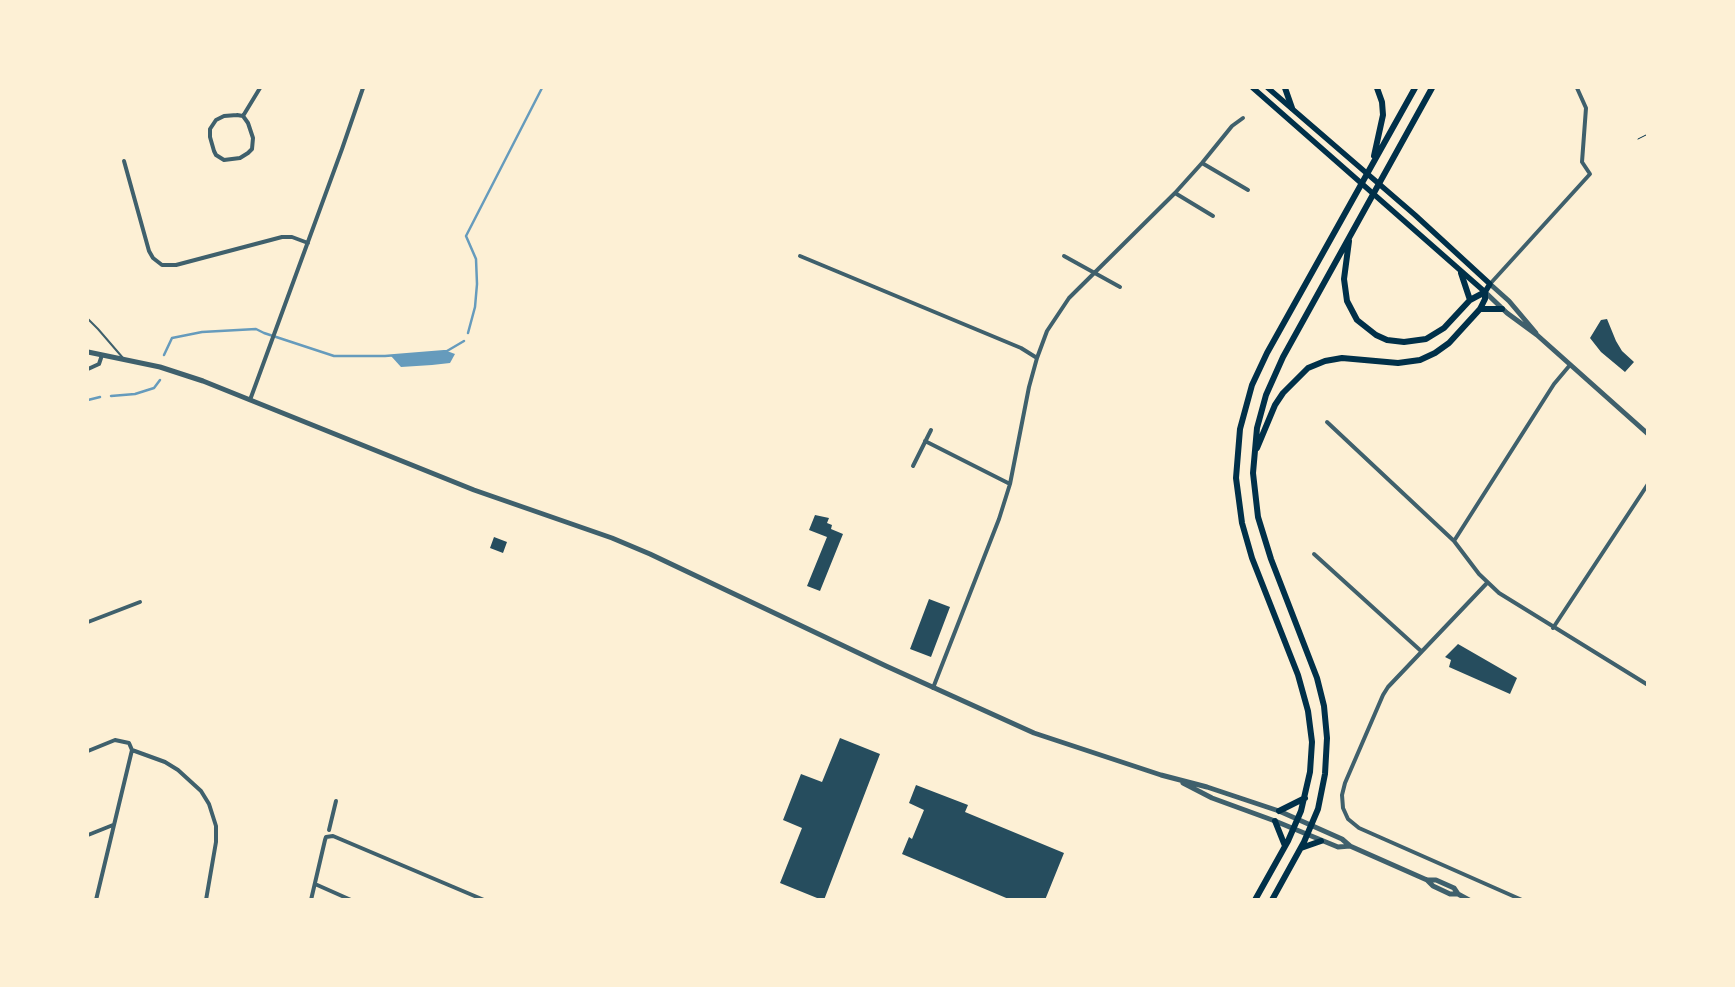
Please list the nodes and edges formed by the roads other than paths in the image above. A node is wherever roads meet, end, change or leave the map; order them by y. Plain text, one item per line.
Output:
1 (260, 88) edge
2 (363, 88) edge
3 (1253, 88) edge
4 (1268, 88) edge
5 (1285, 88) edge
6 (1377, 88) edge
7 (1415, 88) edge
8 (1432, 88) edge
9 (1577, 88) edge
10 (1260, 94) junction
11 (1292, 108) junction
12 (243, 116) junction
13 (1243, 118) dead end
14 (124, 161) dead end
15 (1202, 163) junction
16 (1371, 166) junction
17 (1248, 190) dead end
18 (1175, 192) junction
19 (1213, 216) dead end
20 (1349, 237) junction
21 (308, 243) junction
22 (800, 256) dead end
23 (1064, 256) dead end
24 (1461, 272) junction
25 (1094, 273) junction
26 (1490, 284) junction
27 (1120, 287) dead end
28 (1484, 292) junction
29 (1470, 300) junction
30 (1480, 309) junction
31 (1502, 309) junction
32 (88, 319) edge
33 (1537, 336) junction
34 (88, 352) edge
35 (102, 355) junction
36 (1037, 358) junction
37 (124, 359) junction
38 (1570, 365) junction
39 (88, 369) edge
40 (250, 400) junction
41 (1327, 422) dead end
42 (931, 430) dead end
43 (1648, 434) edge
44 (926, 441) junction
45 (1254, 455) junction
46 (913, 466) dead end
47 (1010, 484) junction
48 (1648, 484) edge
49 (1454, 541) junction
50 (1314, 554) dead end
51 (1487, 583) junction
52 (140, 602) dead end
53 (88, 622) edge
54 (1553, 628) junction
55 (1421, 651) junction
56 (1648, 685) edge
57 (933, 688) junction
58 (132, 750) junction
59 (88, 751) edge
60 (1179, 780) junction
61 (1305, 798) junction
62 (336, 801) dead end
63 (1279, 811) junction
64 (1298, 819) junction
65 (1275, 821) junction
66 (114, 825) junction
67 (1312, 825) junction
68 (1294, 828) junction
69 (329, 830) dead end
70 (1308, 834) junction
71 (88, 835) edge
72 (1321, 840) junction
73 (1285, 846) junction
74 (1350, 846) junction
75 (1301, 848) junction
76 (314, 884) junction
77 (96, 900) edge
78 (206, 900) edge
79 (311, 900) edge
80 (351, 900) edge
81 (484, 900) edge
82 (1255, 900) edge
83 (1272, 900) edge
84 (1469, 900) edge
85 (1522, 900) edge

1 - 12 street
2 - 21 street
3 - 10 main road
4 - 10 main road
4 - 11 main road
5 - 11 main road
6 - 16 main road
7 - 16 main road
8 - 20 main road
9 - 26 street
10 - 24 main road
11 - 26 main road
12 - 12 street
13 - 15 street
14 - 21 street
15 - 17 street
15 - 18 street
16 - 61 main road
18 - 19 street
18 - 25 street
20 - 29 main road
20 - 45 main road
21 - 40 street
22 - 36 street
23 - 25 street
24 - 28 main road
24 - 29 main road
25 - 27 street
25 - 36 street
26 - 28 main road
26 - 33 street
28 - 29 main road
28 - 30 main road
28 - 31 street
30 - 31 main road
30 - 45 main road
31 - 33 street
32 - 37 lane
33 - 38 street
34 - 35 street
35 - 37 street
35 - 39 street
36 - 47 street
37 - 40 street
38 - 43 street
38 - 49 street
40 - 57 street
41 - 49 street
42 - 44 street
44 - 46 street
44 - 47 street
45 - 67 main road
47 - 57 street
48 - 54 street
49 - 51 street
50 - 55 street
51 - 54 street
51 - 55 street
52 - 53 street
54 - 56 street
55 - 85 street
57 - 60 street
58 - 59 street
58 - 66 street
58 - 78 street
60 - 63 street
60 - 65 street
61 - 63 main road
61 - 64 main road
62 - 69 street
63 - 64 street
64 - 67 street
64 - 68 main road
65 - 68 street
65 - 73 main road
66 - 71 street
66 - 77 street
67 - 70 main road
67 - 74 street
68 - 70 street
68 - 73 main road
70 - 72 street
70 - 75 main road
72 - 74 street
72 - 75 main road
73 - 82 main road
74 - 84 street
75 - 83 main road
76 - 79 street
76 - 80 street
76 - 81 street

